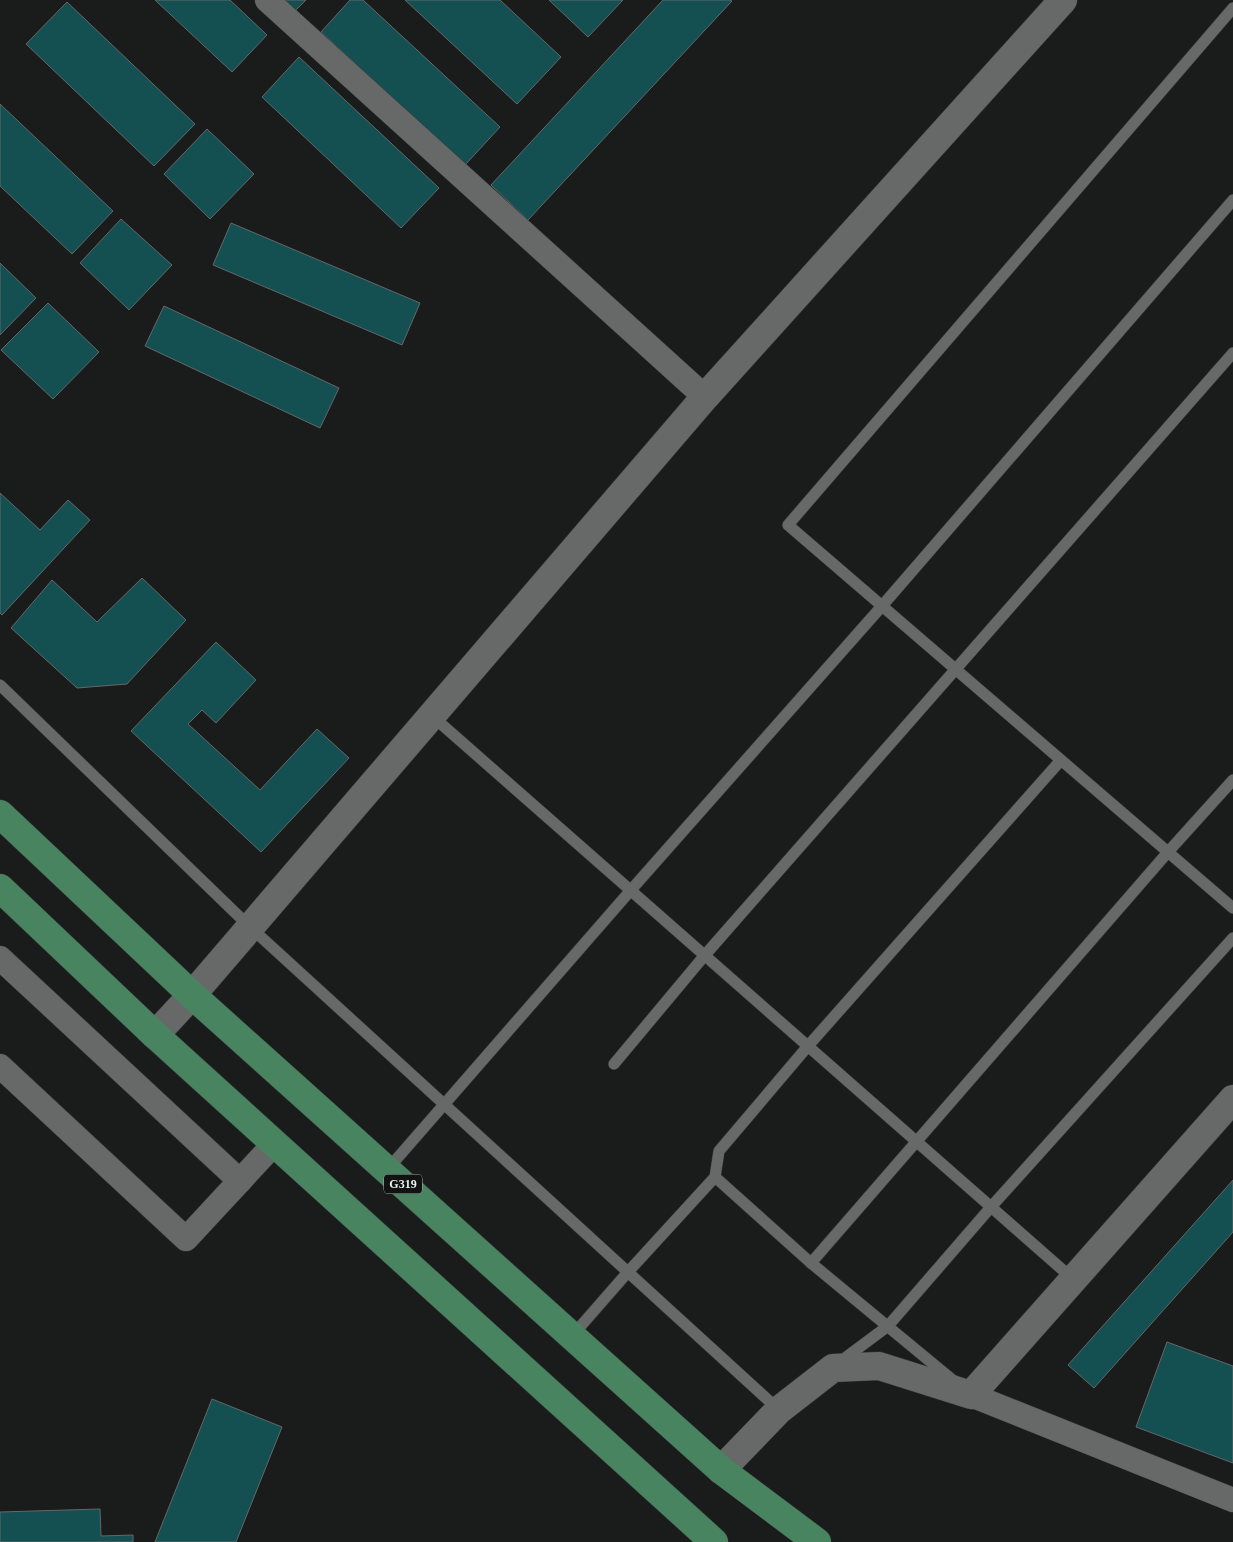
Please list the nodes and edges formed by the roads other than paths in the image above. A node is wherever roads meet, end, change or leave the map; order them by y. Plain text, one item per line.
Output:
1 (267, 0) edge
2 (1063, 0) edge
3 (1233, 8) edge
4 (1233, 200) edge
5 (1233, 353) edge
6 (705, 396) junction
7 (882, 606) junction
8 (955, 669) junction
9 (0, 685) edge
10 (431, 715) junction
11 (1061, 760) junction
12 (1233, 780) edge
13 (0, 814) edge
14 (1168, 852) junction
15 (0, 888) edge
16 (631, 890) junction
17 (1233, 908) edge
18 (250, 927) junction
19 (1233, 938) edge
20 (704, 955) junction
21 (0, 958) edge
22 (192, 995) junction
23 (155, 1035) junction
24 (808, 1046) junction
25 (614, 1064) dead end
26 (0, 1066) edge
27 (1233, 1099) edge
28 (444, 1104) junction
29 (916, 1141) junction
30 (275, 1143) junction
31 (387, 1170) junction
32 (715, 1177) junction
33 (240, 1181) junction
34 (992, 1207) junction
35 (812, 1263) junction
36 (628, 1272) junction
37 (1073, 1279) junction
38 (888, 1326) junction
39 (572, 1336) junction
40 (833, 1368) junction
41 (971, 1395) junction
42 (779, 1410) junction
43 (721, 1470) junction
44 (1233, 1500) edge
45 (714, 1542) edge
46 (817, 1542) edge

1 - 6 street
2 - 6 street
3 - 7 lane
4 - 7 lane
5 - 8 lane
6 - 10 street
7 - 8 lane
7 - 16 lane
8 - 11 lane
8 - 20 lane
9 - 18 lane
10 - 16 lane
10 - 18 street
11 - 14 lane
11 - 24 lane
12 - 14 lane
13 - 22 main road, G319
14 - 17 lane
14 - 29 lane
15 - 23 main road
16 - 20 lane
16 - 28 lane
18 - 22 street
18 - 28 lane
19 - 34 lane
20 - 24 lane
20 - 25 lane
21 - 33 street
22 - 23 street
22 - 31 main road, G319
23 - 30 main road
24 - 29 lane
24 - 32 lane
26 - 33 street
27 - 37 street
28 - 31 lane
28 - 36 lane
29 - 34 lane
29 - 35 lane
30 - 33 street
30 - 45 main road
31 - 39 main road, G319
32 - 35 lane
32 - 36 lane
34 - 37 lane
34 - 38 lane
35 - 38 lane
36 - 39 lane
36 - 42 lane
37 - 41 street
38 - 40 lane
38 - 41 lane
39 - 43 main road, G319
40 - 41 street
40 - 42 street
41 - 44 street
42 - 43 street
43 - 46 main road, G319

